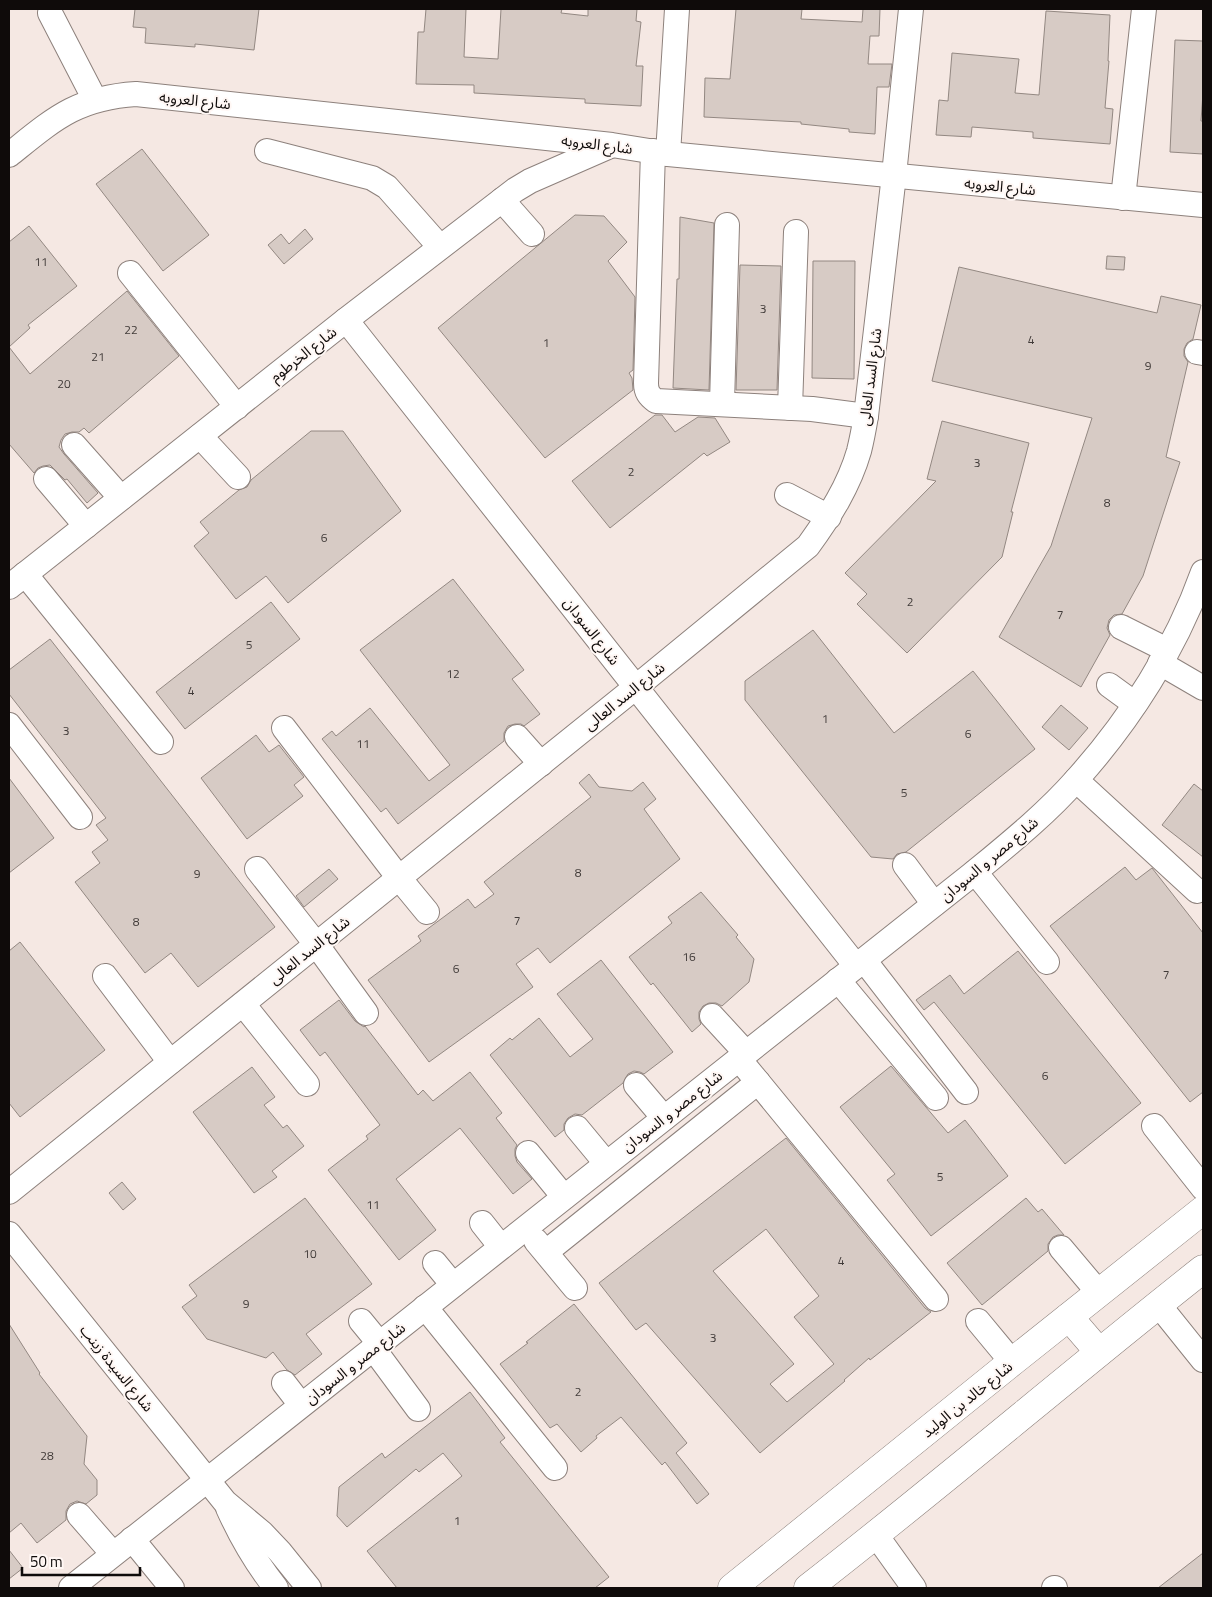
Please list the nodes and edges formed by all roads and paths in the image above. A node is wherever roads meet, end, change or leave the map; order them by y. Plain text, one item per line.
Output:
1 (676, 9) edge
2 (911, 9) edge
3 (1144, 9) edge
4 (50, 13) dead end
5 (95, 100) junction
6 (612, 145) junction
7 (267, 151) dead end
8 (660, 152) junction
9 (9, 155) edge
10 (894, 175) junction
11 (1123, 198) junction
12 (502, 200) junction
13 (1203, 205) edge
14 (727, 225) dead end
15 (796, 232) dead end
16 (532, 234) dead end
17 (440, 247) junction
18 (130, 273) dead end
19 (346, 320) junction
20 (722, 404) junction
21 (237, 406) junction
22 (790, 408) junction
23 (866, 416) junction
24 (200, 436) junction
25 (74, 445) dead end
26 (238, 477) dead end
27 (46, 479) dead end
28 (787, 496) dead end
29 (121, 498) junction
30 (829, 517) junction
31 (86, 526) junction
32 (15, 579) edge
33 (1202, 581) edge
34 (1121, 627) dead end
35 (1164, 657) junction
36 (1109, 684) dead end
37 (636, 687) junction
38 (1203, 688) edge
39 (1135, 704) junction
40 (9, 725) edge
41 (284, 728) dead end
42 (517, 737) dead end
43 (161, 742) dead end
44 (541, 764) junction
45 (1076, 780) junction
46 (80, 817) dead end
47 (905, 865) dead end
48 (257, 869) dead end
49 (975, 872) junction
50 (399, 878) junction
51 (1196, 891) dead end
52 (934, 904) junction
53 (427, 912) dead end
54 (316, 944) junction
55 (1047, 962) dead end
56 (853, 969) junction
57 (105, 976) dead end
58 (243, 1004) junction
59 (366, 1014) dead end
60 (712, 1016) dead end
61 (742, 1056) junction
62 (170, 1062) junction
63 (758, 1082) junction
64 (307, 1084) dead end
65 (636, 1085) dead end
66 (966, 1092) dead end
67 (936, 1098) dead end
68 (664, 1118) junction
69 (1154, 1126) dead end
70 (577, 1128) dead end
71 (528, 1152) dead end
72 (606, 1164) junction
73 (1203, 1188) edge
74 (9, 1192) edge
75 (564, 1197) junction
76 (1203, 1210) edge
77 (482, 1223) dead end
78 (526, 1228) junction
79 (9, 1234) edge
80 (501, 1247) junction
81 (1061, 1248) dead end
82 (546, 1252) junction
83 (435, 1263) dead end
84 (1203, 1269) edge
85 (453, 1285) junction
86 (575, 1288) dead end
87 (1099, 1294) junction
88 (936, 1299) dead end
89 (1158, 1304) junction
90 (425, 1307) junction
91 (1069, 1317) junction
92 (978, 1320) dead end
93 (361, 1321) dead end
94 (376, 1346) junction
95 (1099, 1352) junction
96 (1203, 1360) edge
97 (1012, 1362) junction
98 (284, 1383) dead end
99 (301, 1405) junction
100 (418, 1409) dead end
101 (556, 1468) dead end
102 (207, 1480) junction
103 (225, 1502) junction
104 (79, 1515) dead end
105 (876, 1535) junction
106 (132, 1539) junction
107 (113, 1554) junction
108 (71, 1588) edge
109 (172, 1588) edge
110 (276, 1588) edge
111 (309, 1588) edge
112 (732, 1588) edge
113 (808, 1588) edge
114 (914, 1588) edge

1 - 8 lane
2 - 10 lane, شارع السد العالى
3 - 11 lane
4 - 5 lane
5 - 6 lane, شارع العروبه
5 - 9 lane, شارع العروبه
6 - 8 lane, شارع العروبه
6 - 12 lane, شارع الخرطوم
7 - 17 lane
8 - 10 lane, شارع العروبه
8 - 20 lane
10 - 11 lane, شارع العروبه
10 - 23 lane, شارع السد العالى
11 - 13 lane, شارع العروبه
12 - 16 lane
12 - 17 lane, شارع الخرطوم
14 - 20 lane
15 - 22 lane
17 - 19 lane, شارع الخرطوم
18 - 21 lane
19 - 21 lane, شارع الخرطوم
19 - 37 lane, شارع السودان
20 - 22 lane
21 - 24 lane, شارع الخرطوم
22 - 23 lane
23 - 30 lane, شارع السد العالى
24 - 26 lane
24 - 29 lane, شارع الخرطوم
25 - 29 lane
27 - 31 lane
28 - 30 lane
29 - 31 lane, شارع الخرطوم
30 - 37 lane, شارع السد العالى
31 - 32 lane, شارع الخرطوم
32 - 43 lane
33 - 35 lane, شارع مصر و السودان
34 - 35 lane
35 - 38 lane
35 - 39 lane, شارع مصر و السودان
36 - 39 lane
37 - 44 lane, شارع السد العالى
37 - 56 lane, شارع السودان
39 - 45 lane, شارع مصر و السودان
40 - 46 lane
41 - 50 lane
42 - 44 lane
44 - 50 lane, شارع السد العالى
45 - 49 lane, شارع مصر و السودان
45 - 51 lane
47 - 52 lane
48 - 54 lane
49 - 52 lane, شارع مصر و السودان
49 - 55 lane
50 - 53 lane
50 - 54 lane, شارع السد العالى
52 - 56 lane, شارع مصر و السودان
54 - 58 lane, شارع السد العالى
54 - 59 lane
56 - 61 lane, شارع مصر و السودان
56 - 66 lane
56 - 67 lane
57 - 62 lane
58 - 62 lane, شارع السد العالى
58 - 64 lane
60 - 61 lane
61 - 63 lane
61 - 68 lane, شارع مصر و السودان
62 - 74 lane, شارع السد العالى
63 - 82 lane
63 - 88 lane
65 - 68 lane
68 - 72 lane, شارع مصر و السودان
69 - 73 lane
70 - 72 lane
71 - 75 lane
72 - 75 lane, شارع مصر و السودان
75 - 78 lane, شارع مصر و السودان
76 - 87 main road, شارع خالد بن الوليد
77 - 80 lane
78 - 80 lane, شارع مصر و السودان
78 - 82 lane
79 - 102 lane, شارع السيدة زينب
80 - 85 lane, شارع مصر و السودان
81 - 87 lane
82 - 86 lane
83 - 85 lane
84 - 89 main road
85 - 90 lane, شارع مصر و السودان
87 - 91 main road, شارع خالد بن الوليد
89 - 95 main road
89 - 96 lane
90 - 94 lane, شارع مصر و السودان
90 - 101 lane
91 - 95 main road
91 - 97 main road, شارع خالد بن الوليد
92 - 97 lane
93 - 94 lane
94 - 99 lane, شارع مصر و السودان
94 - 100 lane
95 - 105 main road
97 - 112 main road, شارع خالد بن الوليد
98 - 99 lane
99 - 102 lane, شارع مصر و السودان
102 - 103 lane, شارع السيدة زينب
102 - 106 lane, شارع مصر و السودان
103 - 110 lane, شارع السيدة زينب
103 - 111 lane, شارع السيدة زينب
104 - 107 lane
105 - 113 main road
105 - 114 lane
106 - 107 lane, شارع مصر و السودان
106 - 109 lane
107 - 108 lane, شارع مصر و السودان

